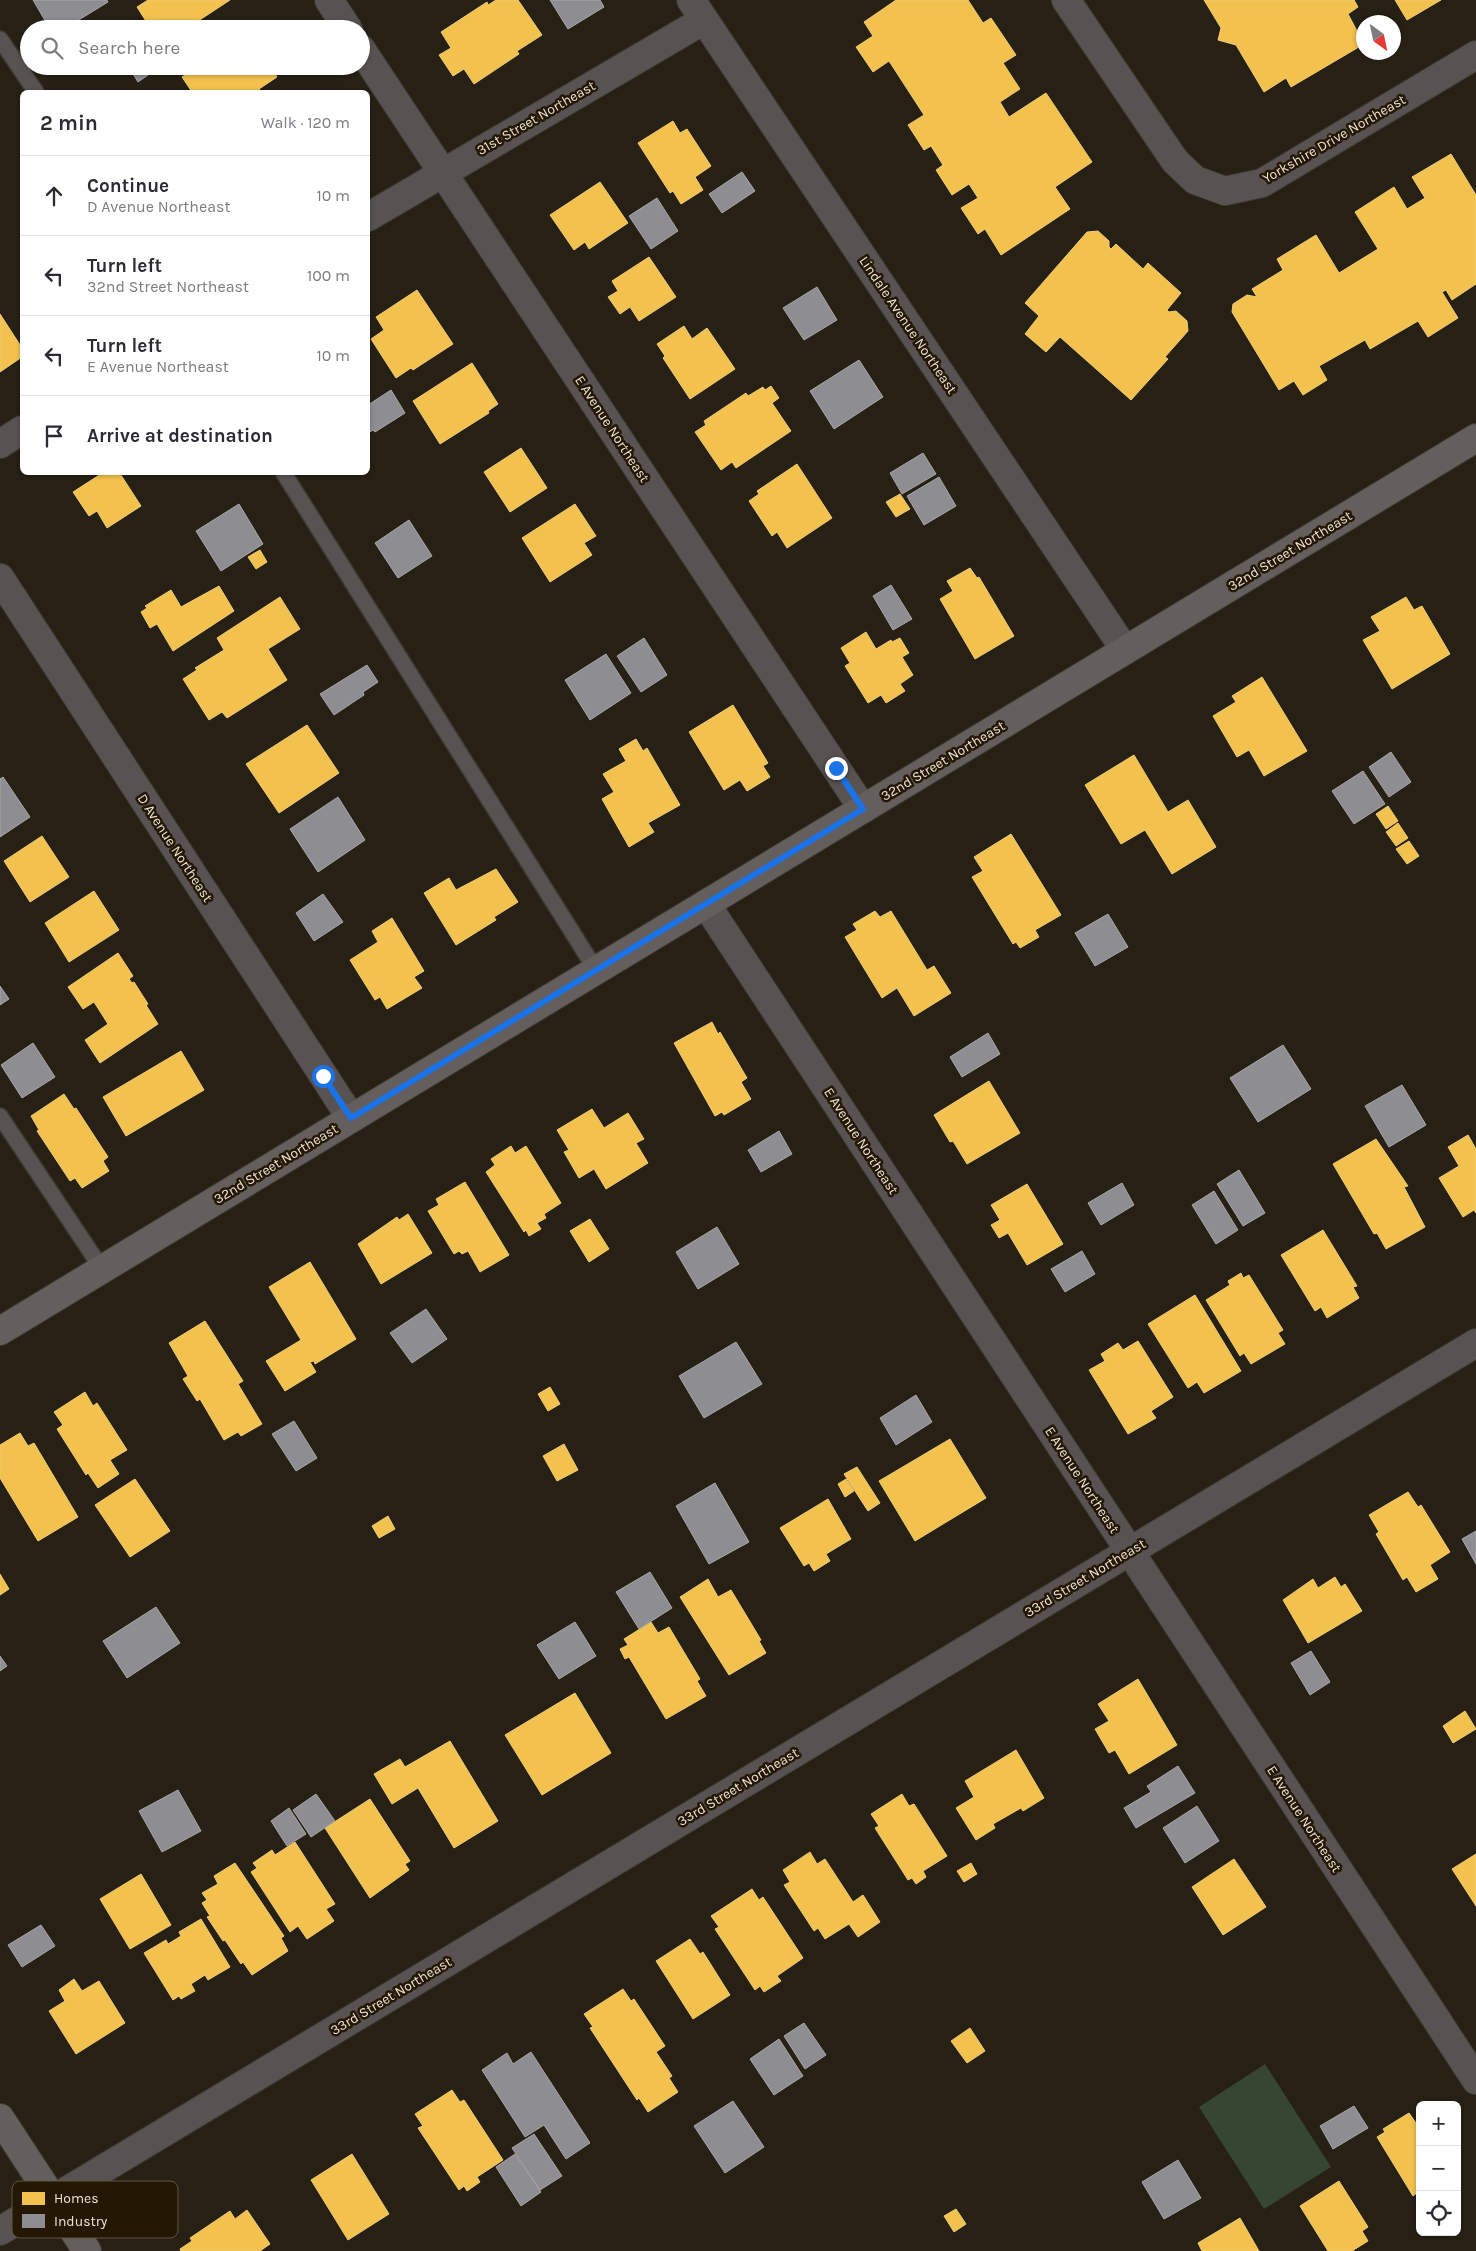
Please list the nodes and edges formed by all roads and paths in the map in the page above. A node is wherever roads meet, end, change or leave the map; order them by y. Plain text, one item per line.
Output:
1 (329, 0) edge
2 (1066, 0) edge
3 (698, 10) edge
4 (342, 20) edge
5 (0, 39) edge
6 (1476, 55) edge
7 (370, 62) edge
8 (20, 68) edge
9 (24, 75) edge
10 (35, 90) edge
11 (443, 172) junction
12 (370, 216) edge
13 (20, 431) edge
14 (1476, 438) edge
15 (0, 444) edge
16 (285, 475) edge
17 (0, 578) edge
18 (1125, 650) junction
19 (863, 809) junction
20 (706, 904) junction
21 (596, 970) junction
22 (0, 1116) edge
23 (351, 1118) junction
24 (102, 1269) junction
25 (0, 1331) edge
26 (1476, 1343) edge
27 (1129, 1552) junction
28 (1476, 2080) edge
29 (0, 2118) edge
30 (41, 2181) edge
31 (83, 2181) edge
32 (12, 2224) edge
33 (0, 2231) edge
34 (78, 2238) edge
35 (87, 2251) edge

1 - 4 street
2 - 6 street, Yorkshire Drive Northeast
3 - 11 street, 31st Street Northeast
3 - 18 street, Lindale Avenue Northeast
5 - 8 lane
7 - 11 street, E Avenue Northeast
9 - 10 lane
11 - 12 street, 31st Street Northeast
11 - 19 street, E Avenue Northeast
13 - 15 street
14 - 18 main road, 32nd Street Northeast
16 - 21 lane
17 - 23 street, D Avenue Northeast
18 - 19 main road, 32nd Street Northeast
19 - 20 main road, 32nd Street Northeast
20 - 21 main road, 32nd Street Northeast
20 - 27 street, E Avenue Northeast
21 - 23 main road, 32nd Street Northeast
22 - 24 lane
23 - 24 main road, 32nd Street Northeast
24 - 25 main road, 32nd Street Northeast
26 - 27 street, 33rd Street Northeast
27 - 28 street, E Avenue Northeast
27 - 31 street, 33rd Street Northeast
29 - 30 main road
32 - 33 street, 33rd Street Northeast
34 - 35 main road

